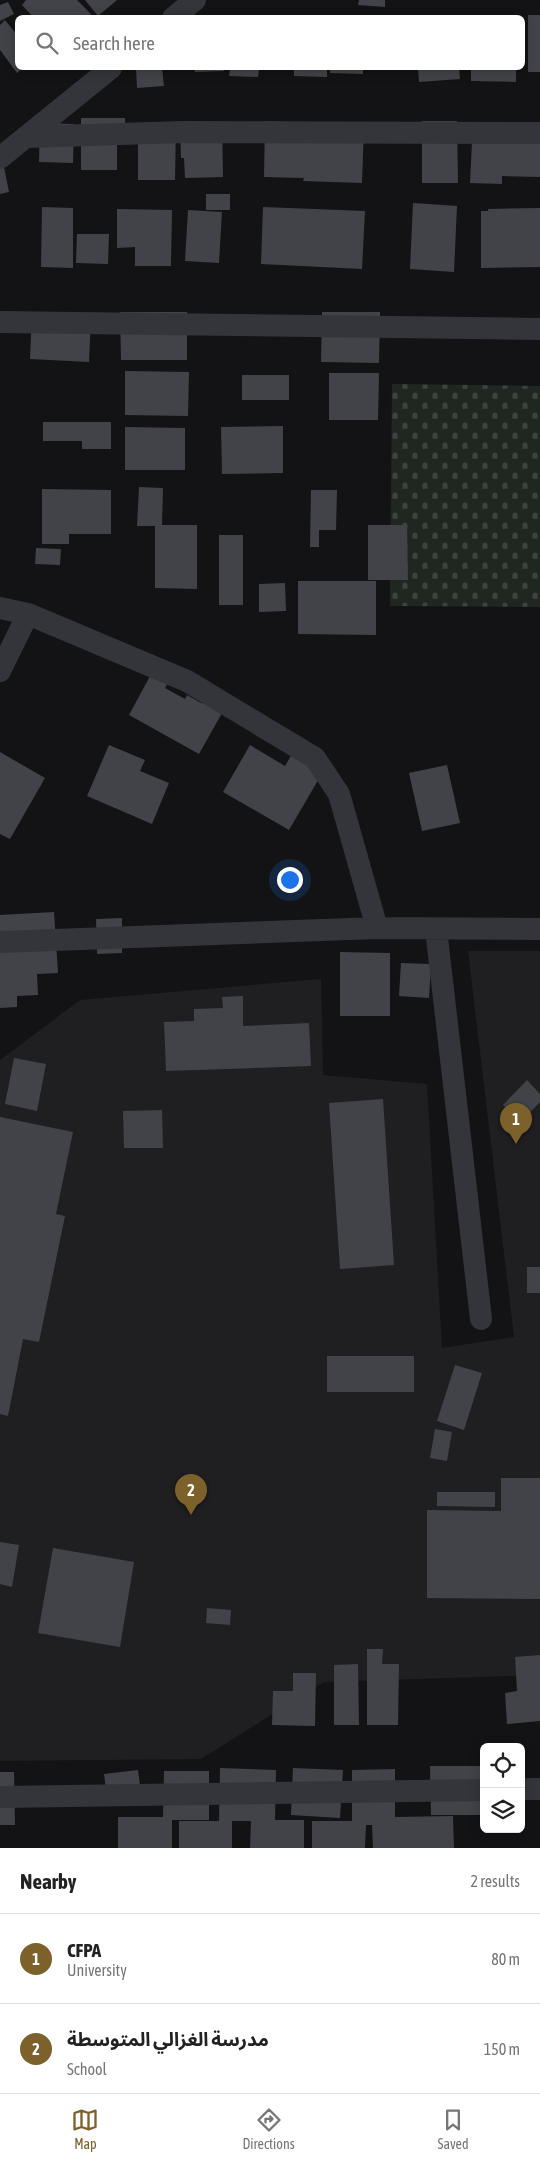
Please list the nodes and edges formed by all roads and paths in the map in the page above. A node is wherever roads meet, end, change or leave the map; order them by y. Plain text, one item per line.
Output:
1 (195, 0) edge
2 (177, 15) edge
3 (109, 70) edge
4 (540, 133) edge
5 (26, 137) junction
6 (0, 158) edge
7 (0, 322) edge
8 (540, 329) edge
9 (0, 608) edge
10 (28, 614) junction
11 (0, 671) edge
12 (377, 928) junction
13 (436, 929) junction
14 (540, 929) edge
15 (0, 942) edge
16 (481, 1319) dead end
17 (525, 1789) edge
18 (540, 1789) edge
19 (480, 1790) edge
20 (0, 1797) edge

1 - 2 street
3 - 5 street
4 - 5 street
5 - 6 street
7 - 8 street
9 - 10 street
10 - 11 street
10 - 12 street
12 - 13 street
12 - 15 street
13 - 14 street
13 - 16 street
17 - 18 street
19 - 20 street

